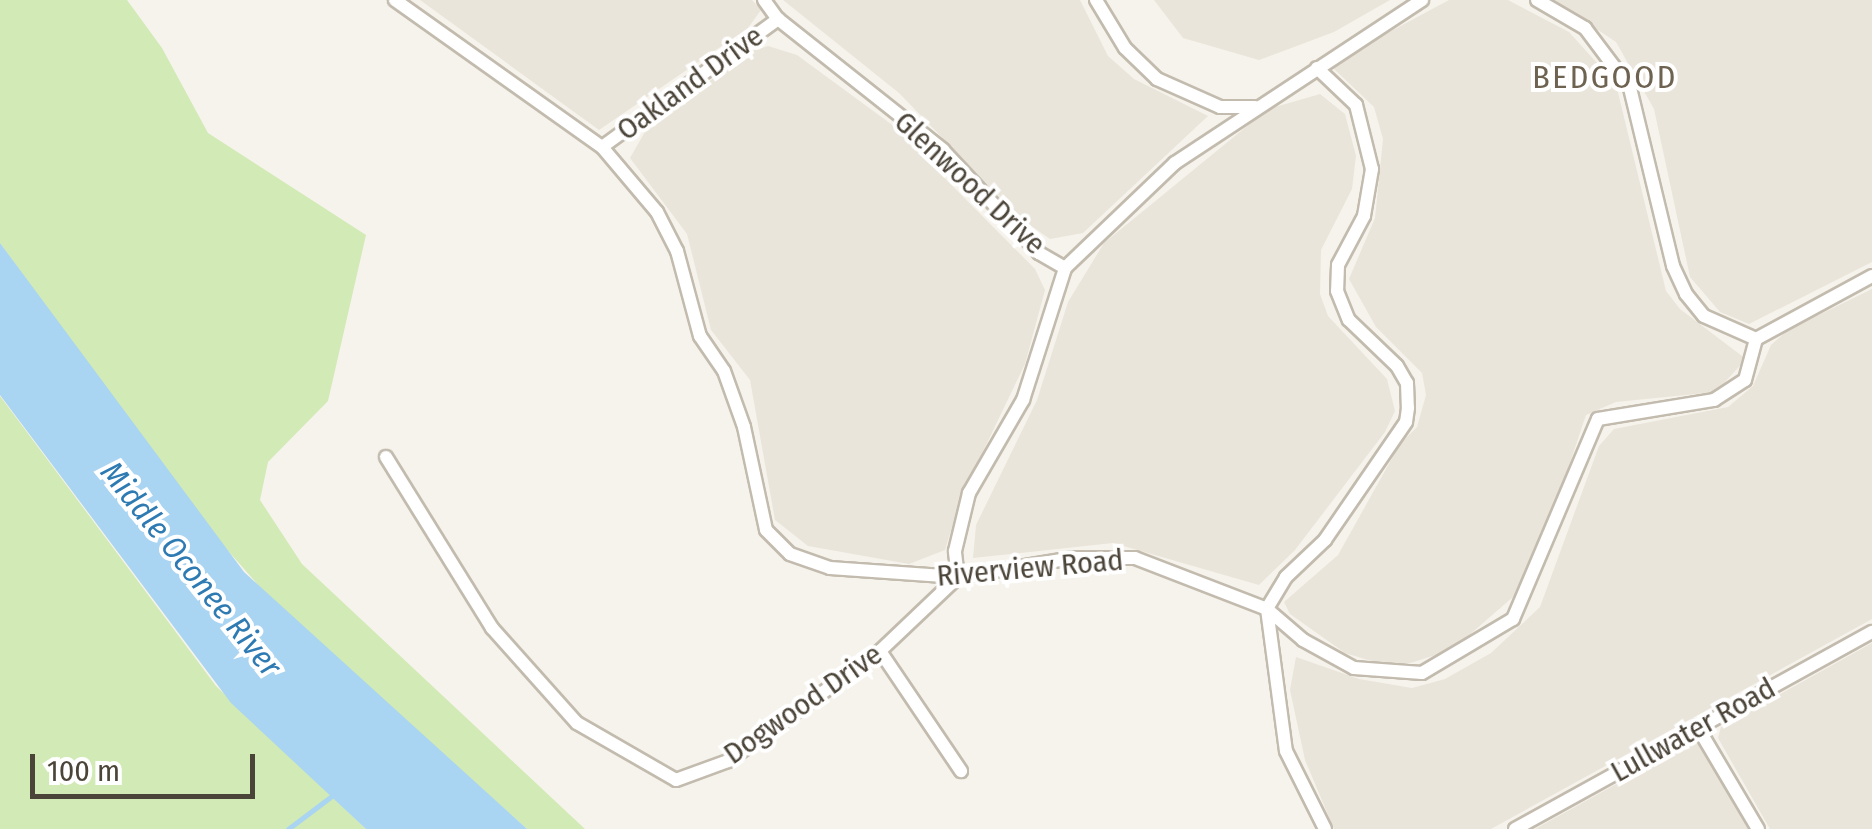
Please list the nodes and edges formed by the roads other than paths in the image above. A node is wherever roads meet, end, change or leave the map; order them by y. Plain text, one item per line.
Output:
1 (395, 0) edge
2 (764, 0) edge
3 (1096, 0) edge
4 (1422, 0) edge
5 (1538, 0) edge
6 (778, 19) junction
7 (1318, 68) junction
8 (1255, 107) junction
9 (602, 147) junction
10 (1065, 268) junction
11 (1872, 276) edge
12 (1756, 339) junction
13 (386, 457) dead end
14 (958, 578) junction
15 (1266, 609) junction
16 (1872, 632) edge
17 (880, 652) junction
18 (1698, 726) junction
19 (961, 770) dead end
20 (1325, 829) edge
21 (1515, 829) edge
22 (1758, 829) edge

1 - 9 street, Riverview Road
2 - 6 street, Glenwood Drive
3 - 8 street
4 - 7 street, Glenwood Drive
5 - 12 street
6 - 9 street, Oakland Drive
6 - 10 street, Glenwood Drive
7 - 8 street, Glenwood Drive
7 - 15 street
8 - 10 street, Glenwood Drive
9 - 14 street, Riverview Road
10 - 14 street
11 - 12 street
12 - 15 street, Riverview Road
13 - 17 street, Dogwood Drive
14 - 15 street, Riverview Road
14 - 17 street, Dogwood Drive
15 - 20 street
16 - 18 street, Lullwater Road
17 - 19 street
18 - 21 street, Lullwater Road
18 - 22 street

